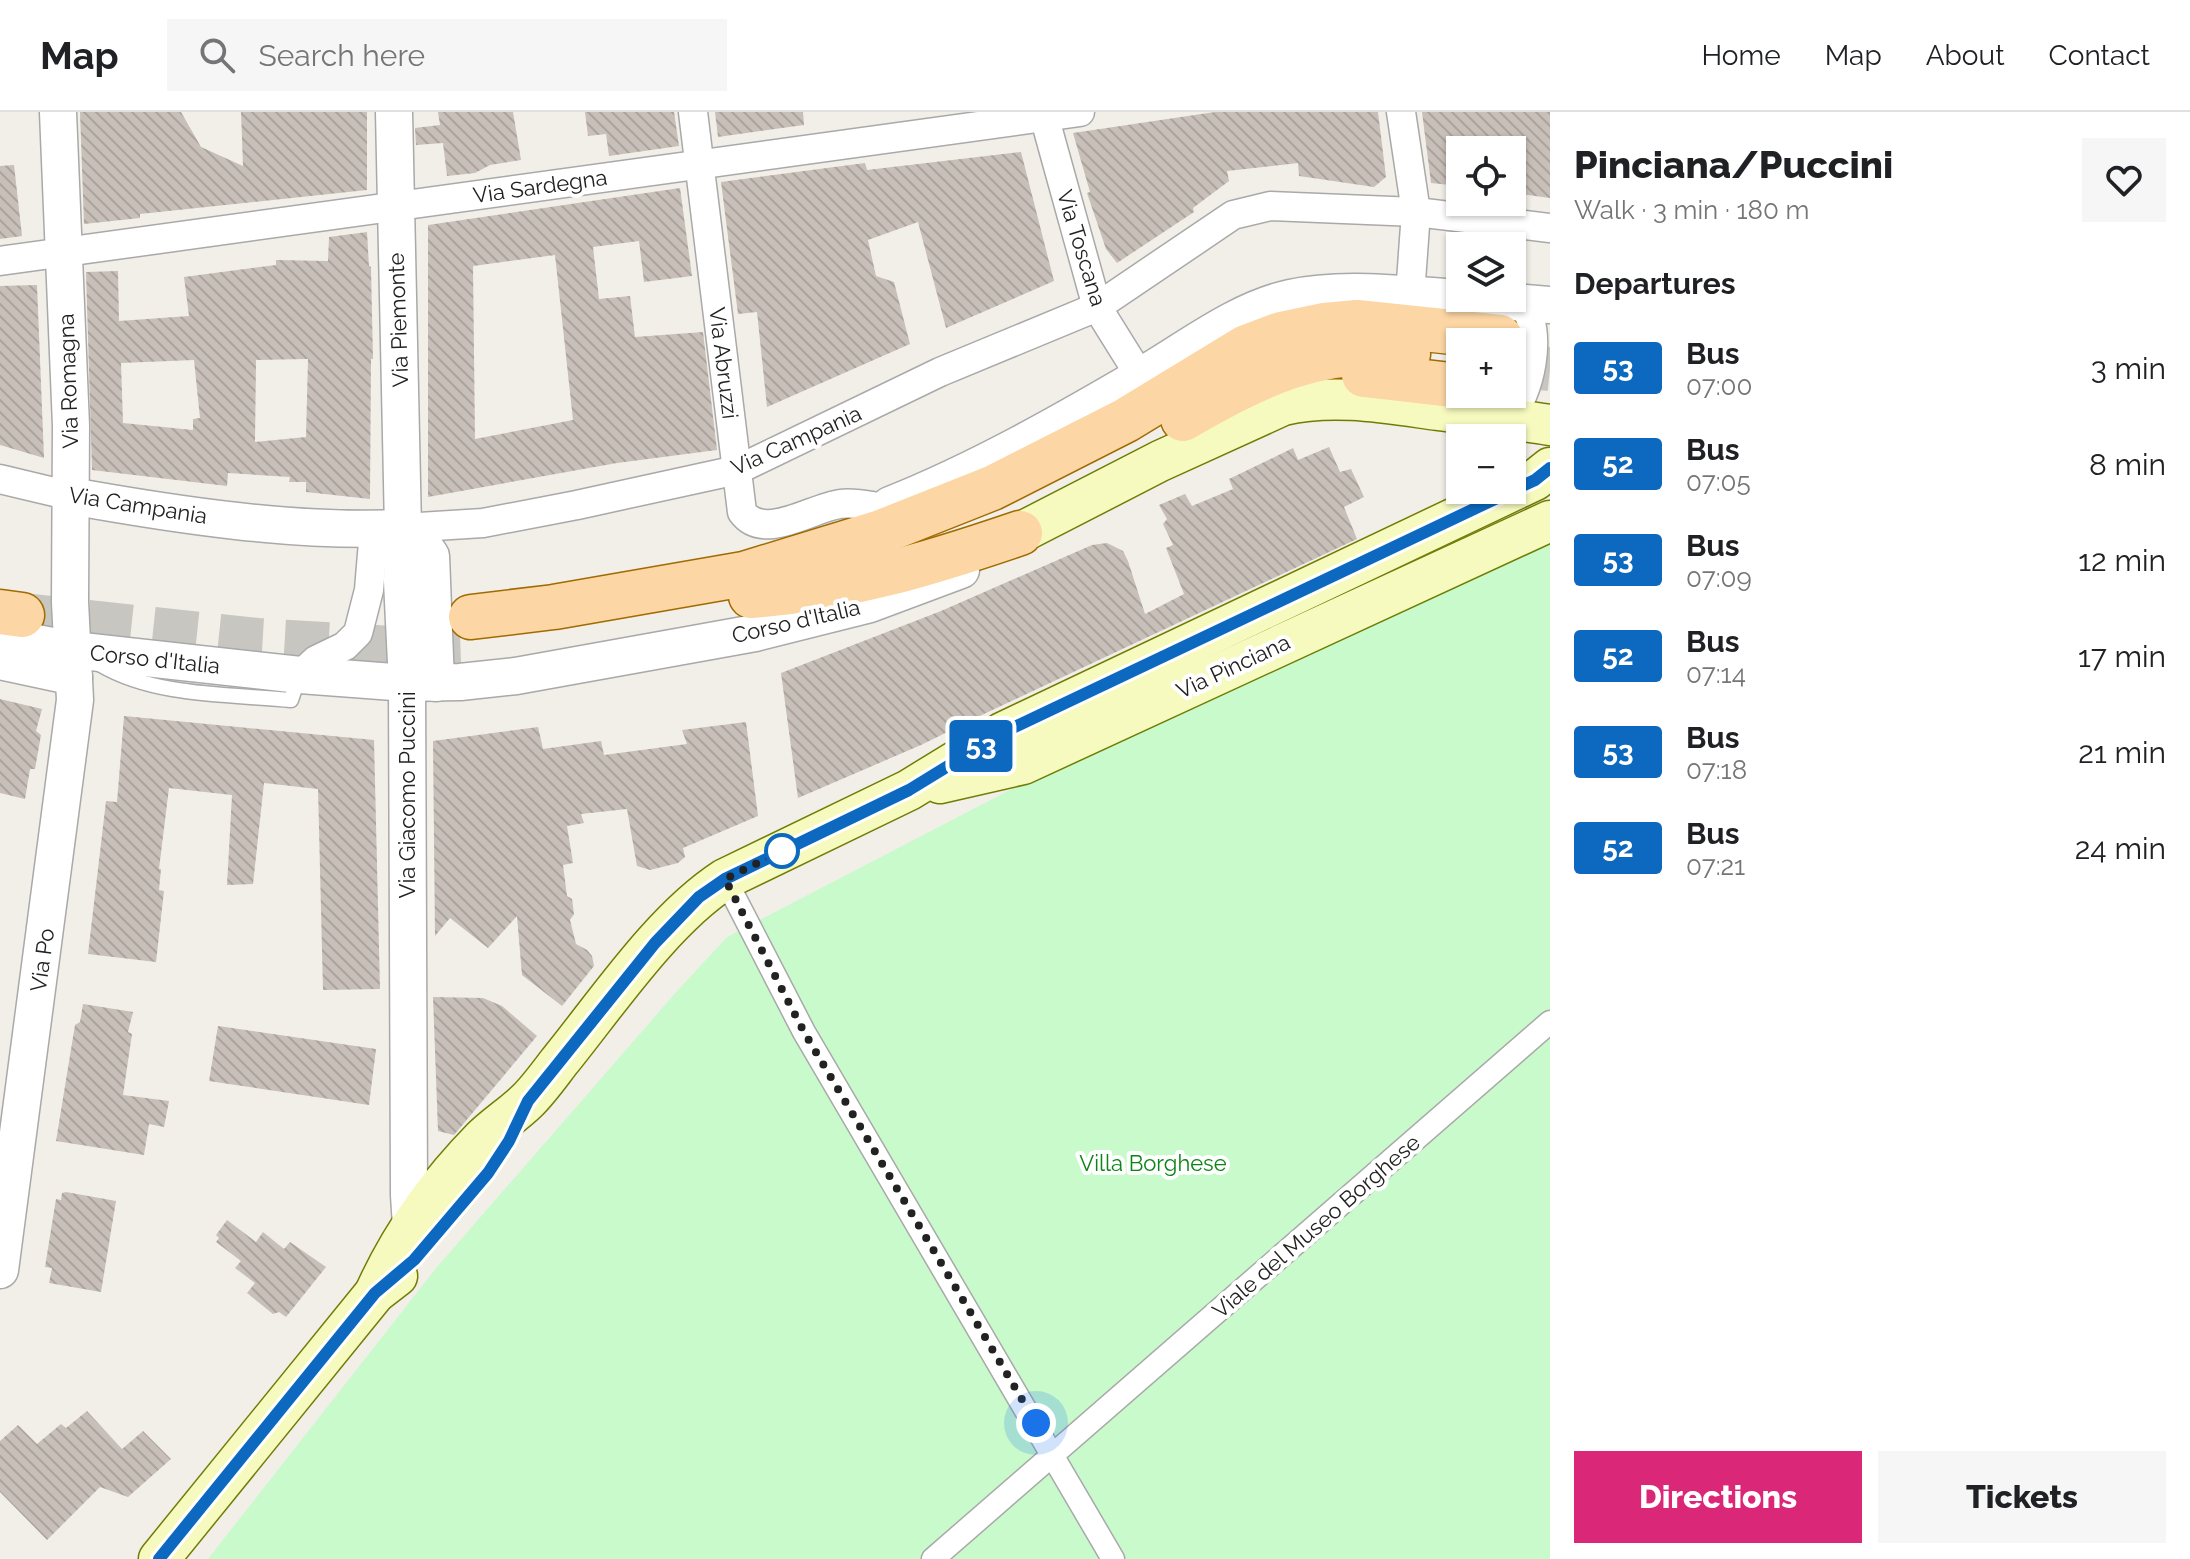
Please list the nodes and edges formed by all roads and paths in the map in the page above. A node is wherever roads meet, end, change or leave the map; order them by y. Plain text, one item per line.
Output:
1 (58, 112) edge
2 (394, 112) edge
3 (693, 112) edge
4 (1080, 112) edge
5 (1401, 112) edge
6 (1044, 114) edge
7 (698, 164) junction
8 (395, 206) junction
9 (1416, 212) junction
10 (1550, 228) edge
11 (63, 252) junction
12 (0, 261) edge
13 (1410, 295) junction
14 (1446, 297) edge
15 (1097, 307) junction
16 (1524, 315) edge
17 (1446, 358) edge
18 (1270, 374) junction
19 (1140, 376) junction
20 (1446, 385) edge
21 (1508, 419) junction
22 (1550, 425) edge
23 (1088, 438) junction
24 (1550, 468) edge
25 (737, 470) junction
26 (0, 479) edge
27 (951, 480) junction
28 (71, 496) junction
29 (884, 508) junction
30 (1550, 521) edge
31 (389, 529) junction
32 (1020, 533) junction
33 (646, 591) junction
34 (751, 596) junction
35 (9, 607) edge
36 (0, 661) edge
37 (73, 663) junction
38 (300, 675) junction
39 (421, 683) junction
40 (909, 790) junction
41 (725, 879) junction
42 (1550, 1022) edge
43 (412, 1244) junction
44 (0, 1270) edge
45 (1054, 1455) junction
46 (159, 1559) edge
47 (933, 1559) edge
48 (1113, 1559) edge

1 - 11 street, Via Romagna
2 - 8 street, Via Piemonte
3 - 7 street, Via Abruzzi
4 - 6 street, Via Sardegna
5 - 9 street
6 - 7 street, Via Sardegna
6 - 15 street, Via Toscana
7 - 8 street, Via Sardegna
7 - 25 street, Via Abruzzi
8 - 11 street, Via Sardegna
8 - 31 street, Via Piemonte
9 - 10 street, Via Campania
9 - 13 street
9 - 15 street, Via Campania
11 - 12 street, Via Sardegna
11 - 28 street, Via Romagna
13 - 14 street
13 - 19 street
15 - 19 street, Via Toscana
15 - 25 street, Via Campania
16 - 21 street
16 - 23 main road, Corso d'Italia
17 - 18 main road, Corso d'Italia
18 - 20 main road
18 - 34 main road, Corso d'Italia
19 - 27 street
21 - 22 main road, Corso d'Italia
21 - 32 main road, Corso d'Italia
23 - 27 main road
23 - 33 main road, Corso d'Italia
24 - 40 main road, Via Pinciana
25 - 29 street, Via Abruzzi
25 - 31 street, Via Campania
26 - 28 street, Via Campania
27 - 29 street
28 - 31 street, Via Campania
28 - 37 street, Via Romagna
29 - 33 main road
30 - 40 main road, Via Pinciana
31 - 38 street
31 - 39 street, Via Giacomo Puccini
32 - 34 main road
32 - 39 street, Corso d'Italia
33 - 34 main road, Corso d'Italia
35 - 37 street, Corso d'Italia
36 - 37 street, Corso d'Italia
37 - 38 street, Corso d'Italia
37 - 44 street, Via Po
38 - 39 street, Corso d'Italia
39 - 43 street, Via Giacomo Puccini
40 - 41 main road, Via Pinciana
41 - 43 main road, Via Pinciana
41 - 45 street
42 - 45 street, Viale del Museo Borghese
43 - 46 main road, Via Pinciana
45 - 47 street, Viale del Museo Borghese
45 - 48 street

